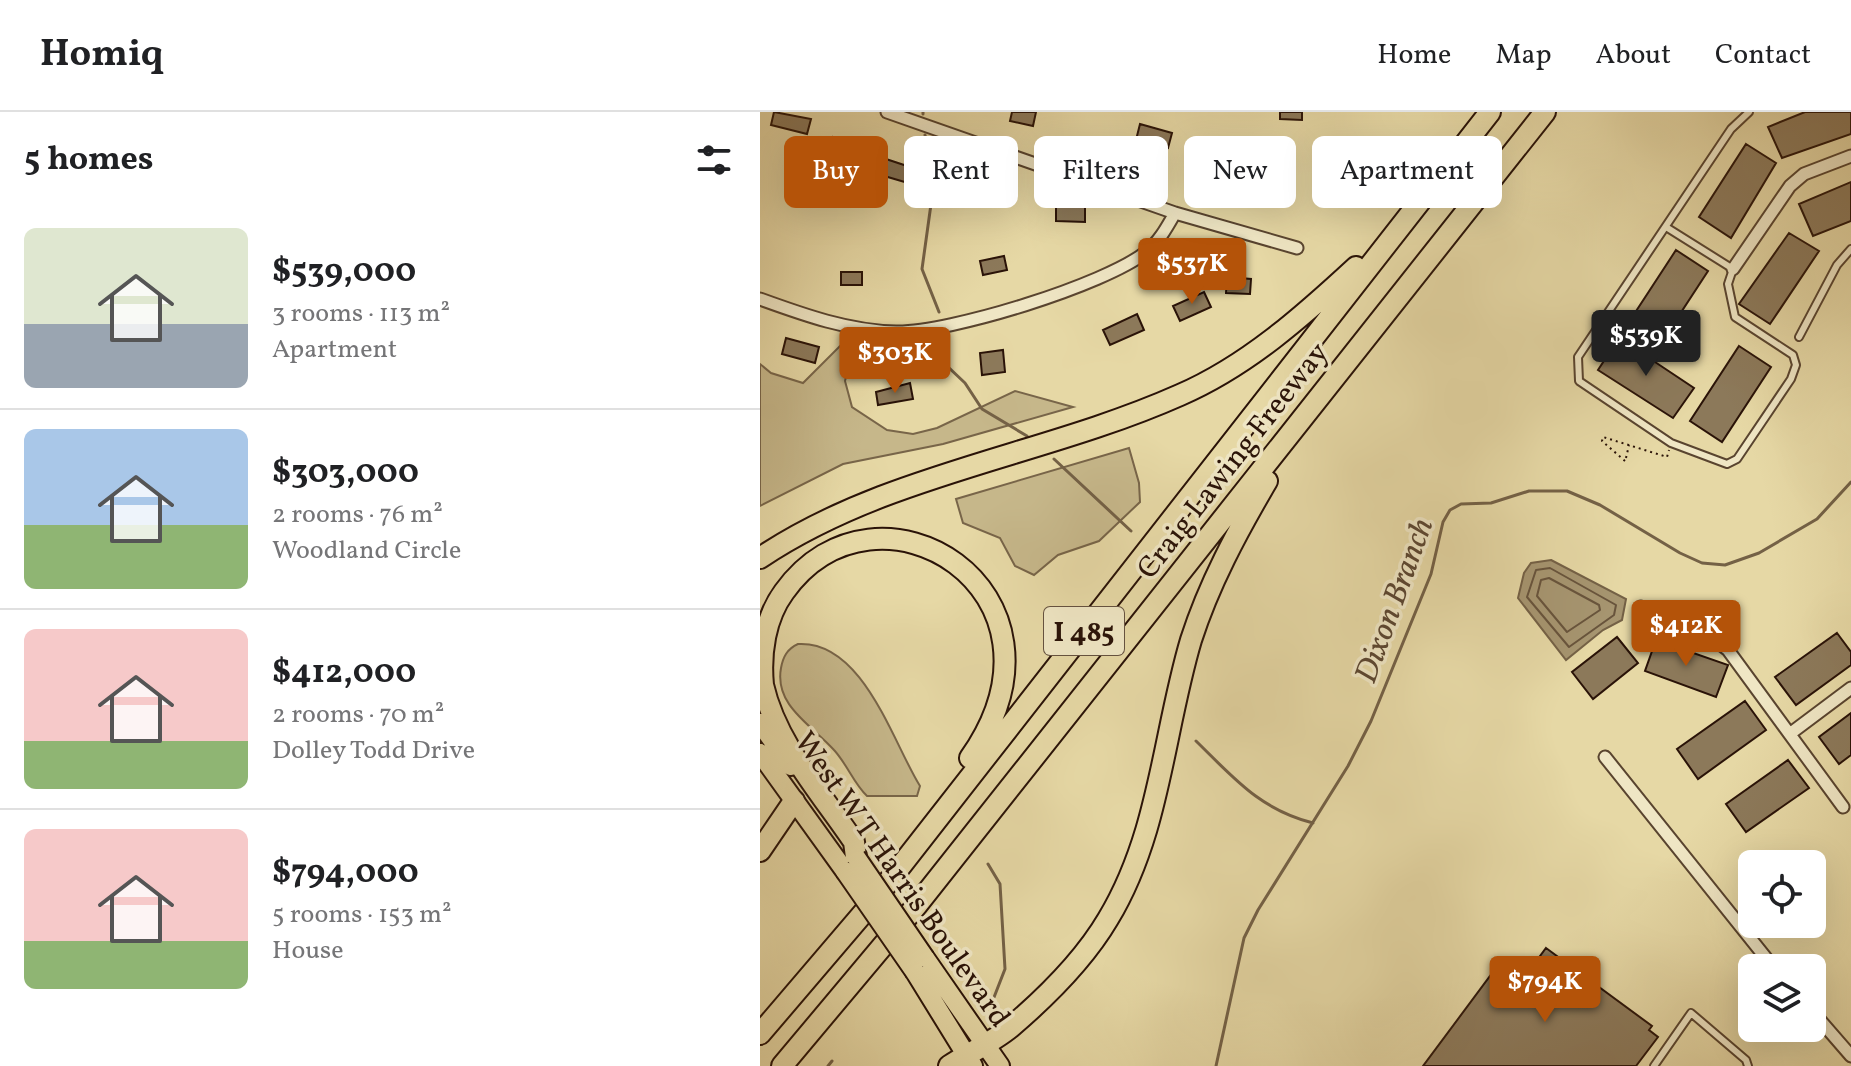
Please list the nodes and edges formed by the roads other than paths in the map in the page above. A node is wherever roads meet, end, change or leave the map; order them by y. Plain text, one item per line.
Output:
1 (887, 112) edge
2 (1490, 112) edge
3 (1545, 112) edge
4 (1749, 112) edge
5 (1851, 156) edge
6 (1175, 213) junction
7 (1403, 223) junction
8 (1666, 227) junction
9 (1297, 248) dead end
10 (1851, 249) edge
11 (1733, 269) junction
12 (760, 299) edge
13 (1799, 337) dead end
14 (1306, 416) junction
15 (760, 558) edge
16 (1641, 607) dead end
17 (1851, 688) edge
18 (760, 723) edge
19 (1791, 733) junction
20 (760, 753) edge
21 (1605, 757) dead end
22 (794, 801) junction
23 (946, 807) junction
24 (1843, 807) dead end
25 (760, 851) edge
26 (850, 864) junction
27 (1763, 954) edge
28 (920, 965) junction
29 (1826, 1027) edge
30 (760, 1034) edge
31 (984, 1043) junction
32 (1851, 1056) edge
33 (963, 1063) edge
34 (782, 1066) edge
35 (1000, 1066) edge
36 (1654, 1066) edge
37 (1748, 1066) edge

1 - 6 street
2 - 7 highway, Craig Lawing Freeway / I 485
3 - 14 highway, Craig Lawing Freeway / I 485
4 - 8 lane
5 - 11 street
6 - 9 street
6 - 12 street
7 - 15 highway
7 - 23 highway, Craig Lawing Freeway / I 485
8 - 11 lane
8 - 11 lane
10 - 13 lane
14 - 31 highway
14 - 34 highway, Craig Lawing Freeway / I 485
16 - 19 street
17 - 19 street
18 - 26 main road, West W T Harris Boulevard
19 - 24 street
20 - 22 main road, West W T Harris Boulevard
21 - 27 street
22 - 25 highway
22 - 26 main road, West W T Harris Boulevard
23 - 26 highway
23 - 30 highway, Craig Lawing Freeway / I 485
26 - 28 main road, West W T Harris Boulevard, bridge
28 - 31 main road, West W T Harris Boulevard
28 - 33 main road, West W T Harris Boulevard
29 - 32 street
31 - 33 highway
31 - 35 main road, West W T Harris Boulevard
36 - 37 lane

